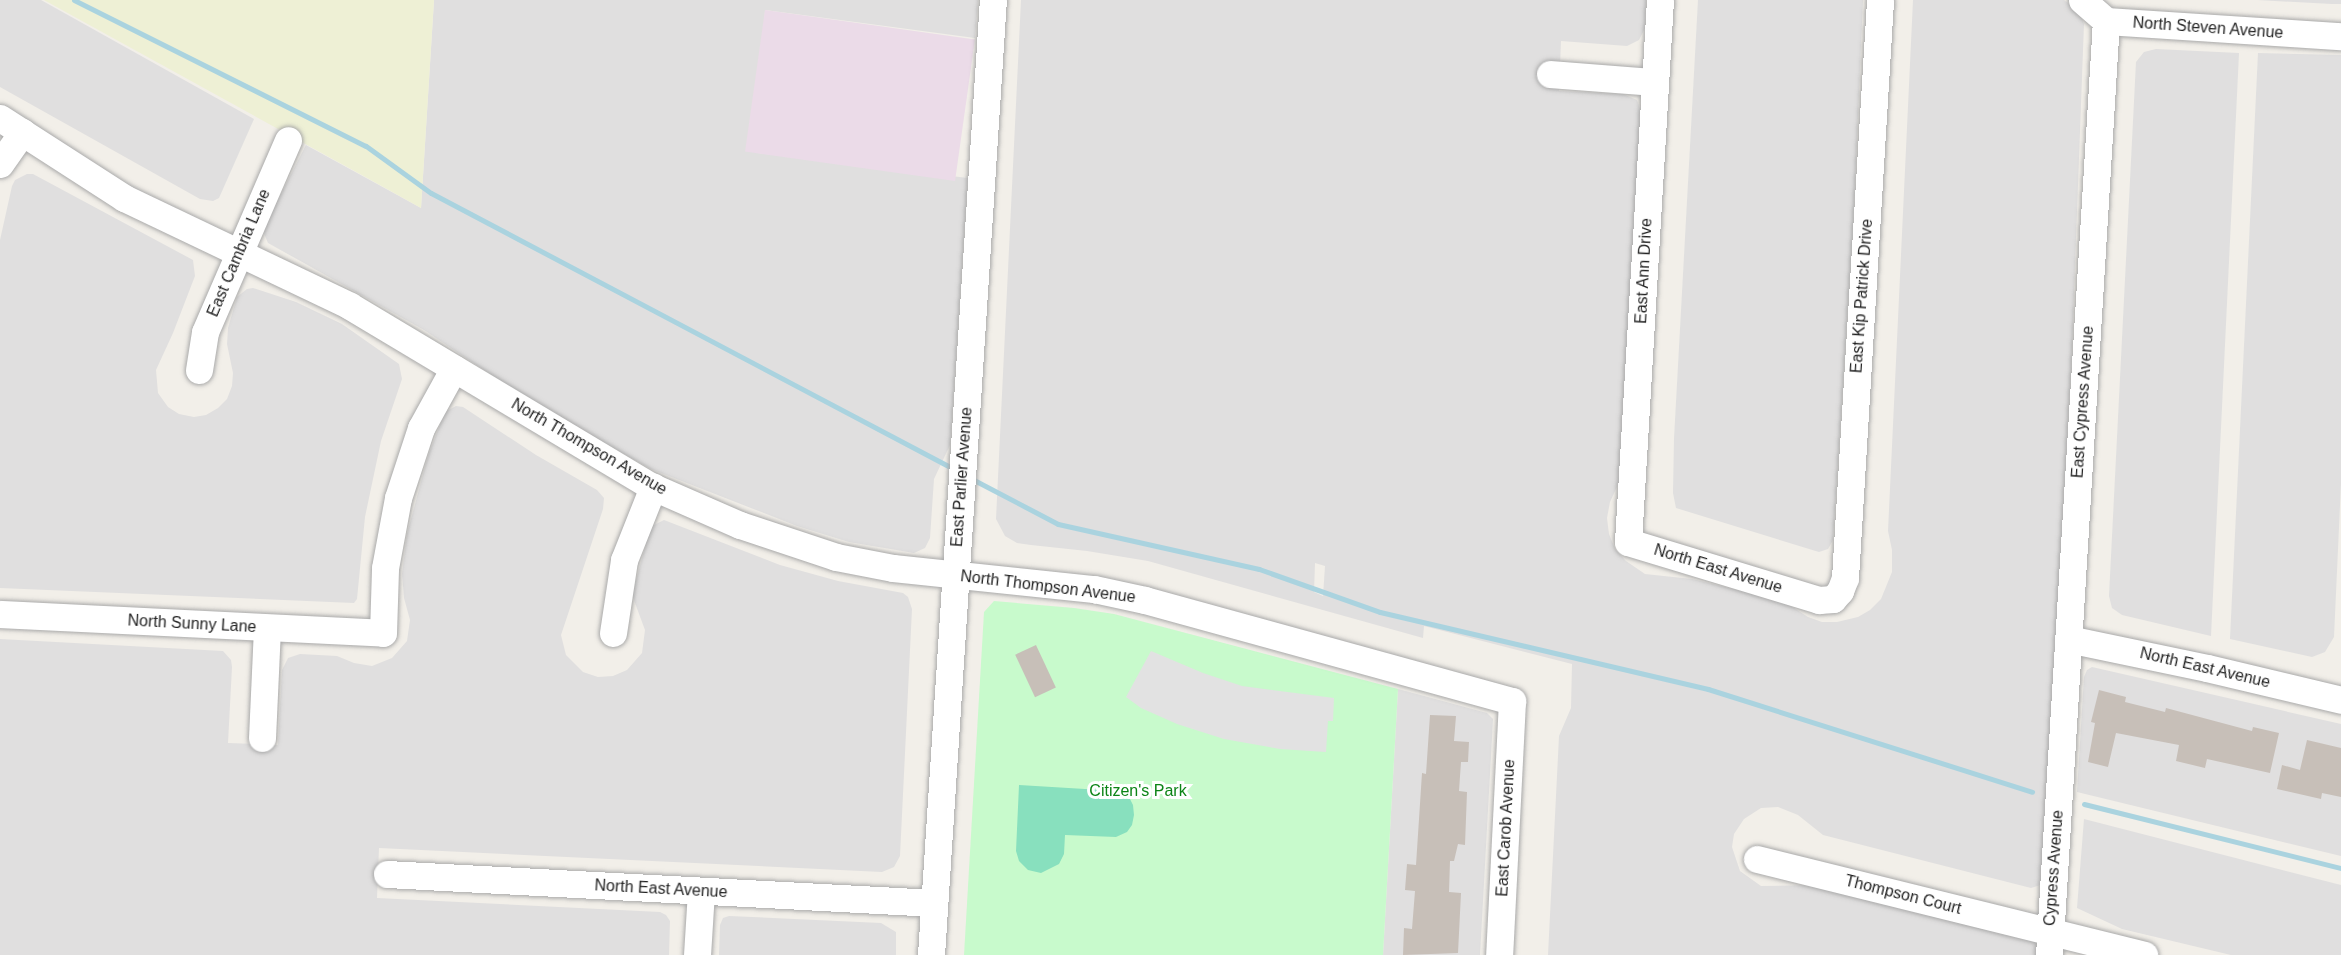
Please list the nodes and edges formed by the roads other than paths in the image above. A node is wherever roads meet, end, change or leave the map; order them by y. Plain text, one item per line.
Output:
1 (993, 0) edge
2 (1660, 0) edge
3 (1880, 0) edge
4 (2082, 0) edge
5 (2106, 21) junction
6 (2341, 36) edge
7 (1550, 74) dead end
8 (1655, 82) junction
9 (0, 118) edge
10 (22, 132) junction
11 (288, 140) dead end
12 (0, 164) edge
13 (239, 253) junction
14 (454, 368) junction
15 (199, 370) dead end
16 (653, 488) junction
17 (1628, 542) joint
18 (956, 575) junction
19 (1840, 591) joint
20 (0, 614) edge
21 (267, 628) junction
22 (613, 633) dead end
23 (2068, 639) junction
24 (2341, 700) edge
25 (1512, 701) joint
26 (262, 738) dead end
27 (2060, 782) joint
28 (1757, 859) dead end
29 (387, 874) dead end
30 (700, 892) junction
31 (934, 903) junction
32 (2049, 944) edge
33 (697, 955) edge
34 (932, 955) edge
35 (1499, 955) edge
36 (2144, 955) edge

1 - 18 street, East Parlier Avenue
2 - 8 street, East Ann Drive
3 - 19 street, East Kip Patrick Drive
4 - 5 street
5 - 6 street, North Steven Avenue
5 - 23 street, East Cypress Avenue
7 - 8 street
8 - 17 street, East Ann Drive
9 - 10 street, North Thompson Avenue
10 - 12 street
10 - 13 street, North Thompson Avenue
11 - 13 street, East Cambria Lane
13 - 14 street, North Thompson Avenue
13 - 15 street, East Cambria Lane
14 - 16 street, North Thompson Avenue
14 - 21 street, North Sunny Lane
16 - 18 street, North Thompson Avenue
16 - 22 street
17 - 19 street, North East Avenue
18 - 25 street, North Thompson Avenue
18 - 31 street, East Parlier Avenue
20 - 21 street, North Sunny Lane
21 - 26 street
23 - 24 street, North East Avenue
23 - 27 street, East Cypress Avenue
25 - 35 street, East Carob Avenue
27 - 32 street, Cypress Avenue
28 - 32 street, Thompson Court
29 - 30 street, North East Avenue
30 - 31 street, North East Avenue
30 - 33 street
31 - 34 street, East Parlier Avenue
32 - 36 street, Thompson Court

